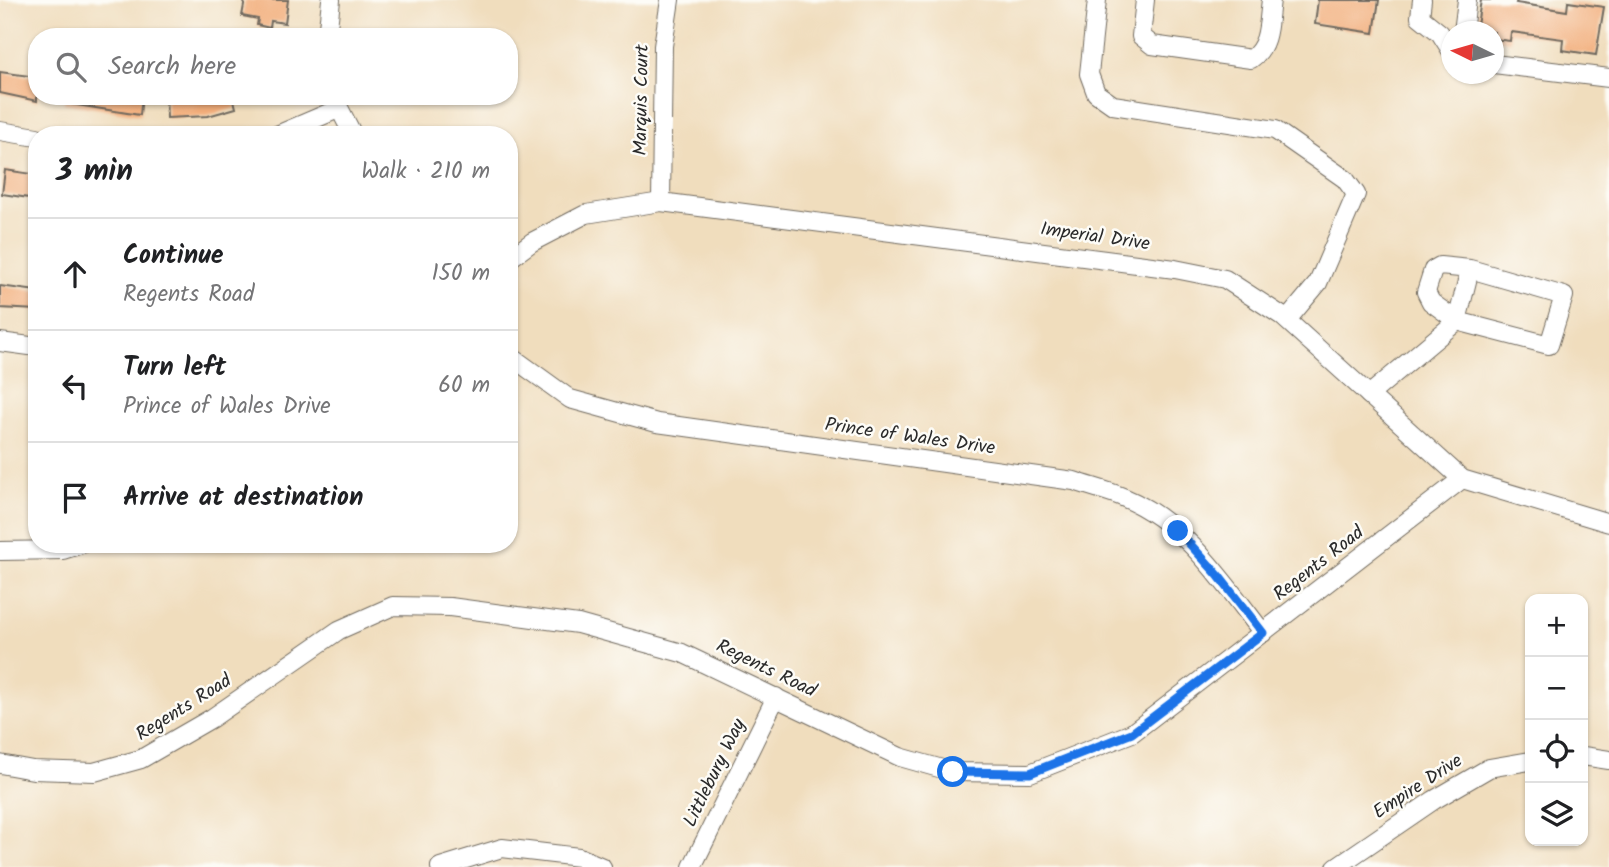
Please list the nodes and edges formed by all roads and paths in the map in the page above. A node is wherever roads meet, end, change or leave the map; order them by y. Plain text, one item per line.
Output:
1 (331, 0) edge
2 (670, 0) edge
3 (1097, 0) edge
4 (1144, 0) edge
5 (1271, 0) edge
6 (1422, 0) edge
7 (1467, 0) edge
8 (1464, 21) edge
9 (328, 28) edge
10 (1441, 35) edge
11 (1504, 65) edge
12 (1609, 78) edge
13 (331, 105) edge
14 (336, 105) edge
15 (293, 126) edge
16 (348, 126) edge
17 (0, 131) edge
18 (28, 136) edge
19 (662, 202) junction
20 (518, 253) edge
21 (1470, 269) junction
22 (1287, 320) junction
23 (1457, 321) junction
24 (0, 342) edge
25 (28, 346) edge
26 (518, 361) edge
27 (1370, 395) junction
28 (1462, 480) junction
29 (1609, 523) edge
30 (0, 551) edge
31 (28, 551) edge
32 (1263, 633) junction
33 (776, 698) junction
34 (1588, 757) edge
35 (1609, 760) edge
36 (1525, 762) edge
37 (0, 764) edge
38 (577, 862) edge
39 (440, 867) edge
40 (602, 867) edge
41 (692, 867) edge
42 (1336, 867) edge

1 - 9 street
2 - 19 street, Marquis Court
3 - 22 street
4 - 5 street
6 - 10 street
7 - 8 street
11 - 12 street
13 - 15 street
14 - 16 street
17 - 18 street
19 - 20 street, Imperial Drive
19 - 22 street, Imperial Drive
21 - 23 street
21 - 23 street
21 - 23 street
22 - 27 street, Imperial Drive
23 - 27 street
24 - 25 street
26 - 32 street, Prince of Wales Drive
27 - 28 street, Imperial Drive
28 - 29 street, Imperial Drive
28 - 32 street, Regents Road
30 - 31 street
32 - 33 street, Regents Road
33 - 37 street, Regents Road
33 - 41 street, Littlebury Way
34 - 35 street
36 - 42 street, Empire Drive
38 - 39 street
38 - 40 street

